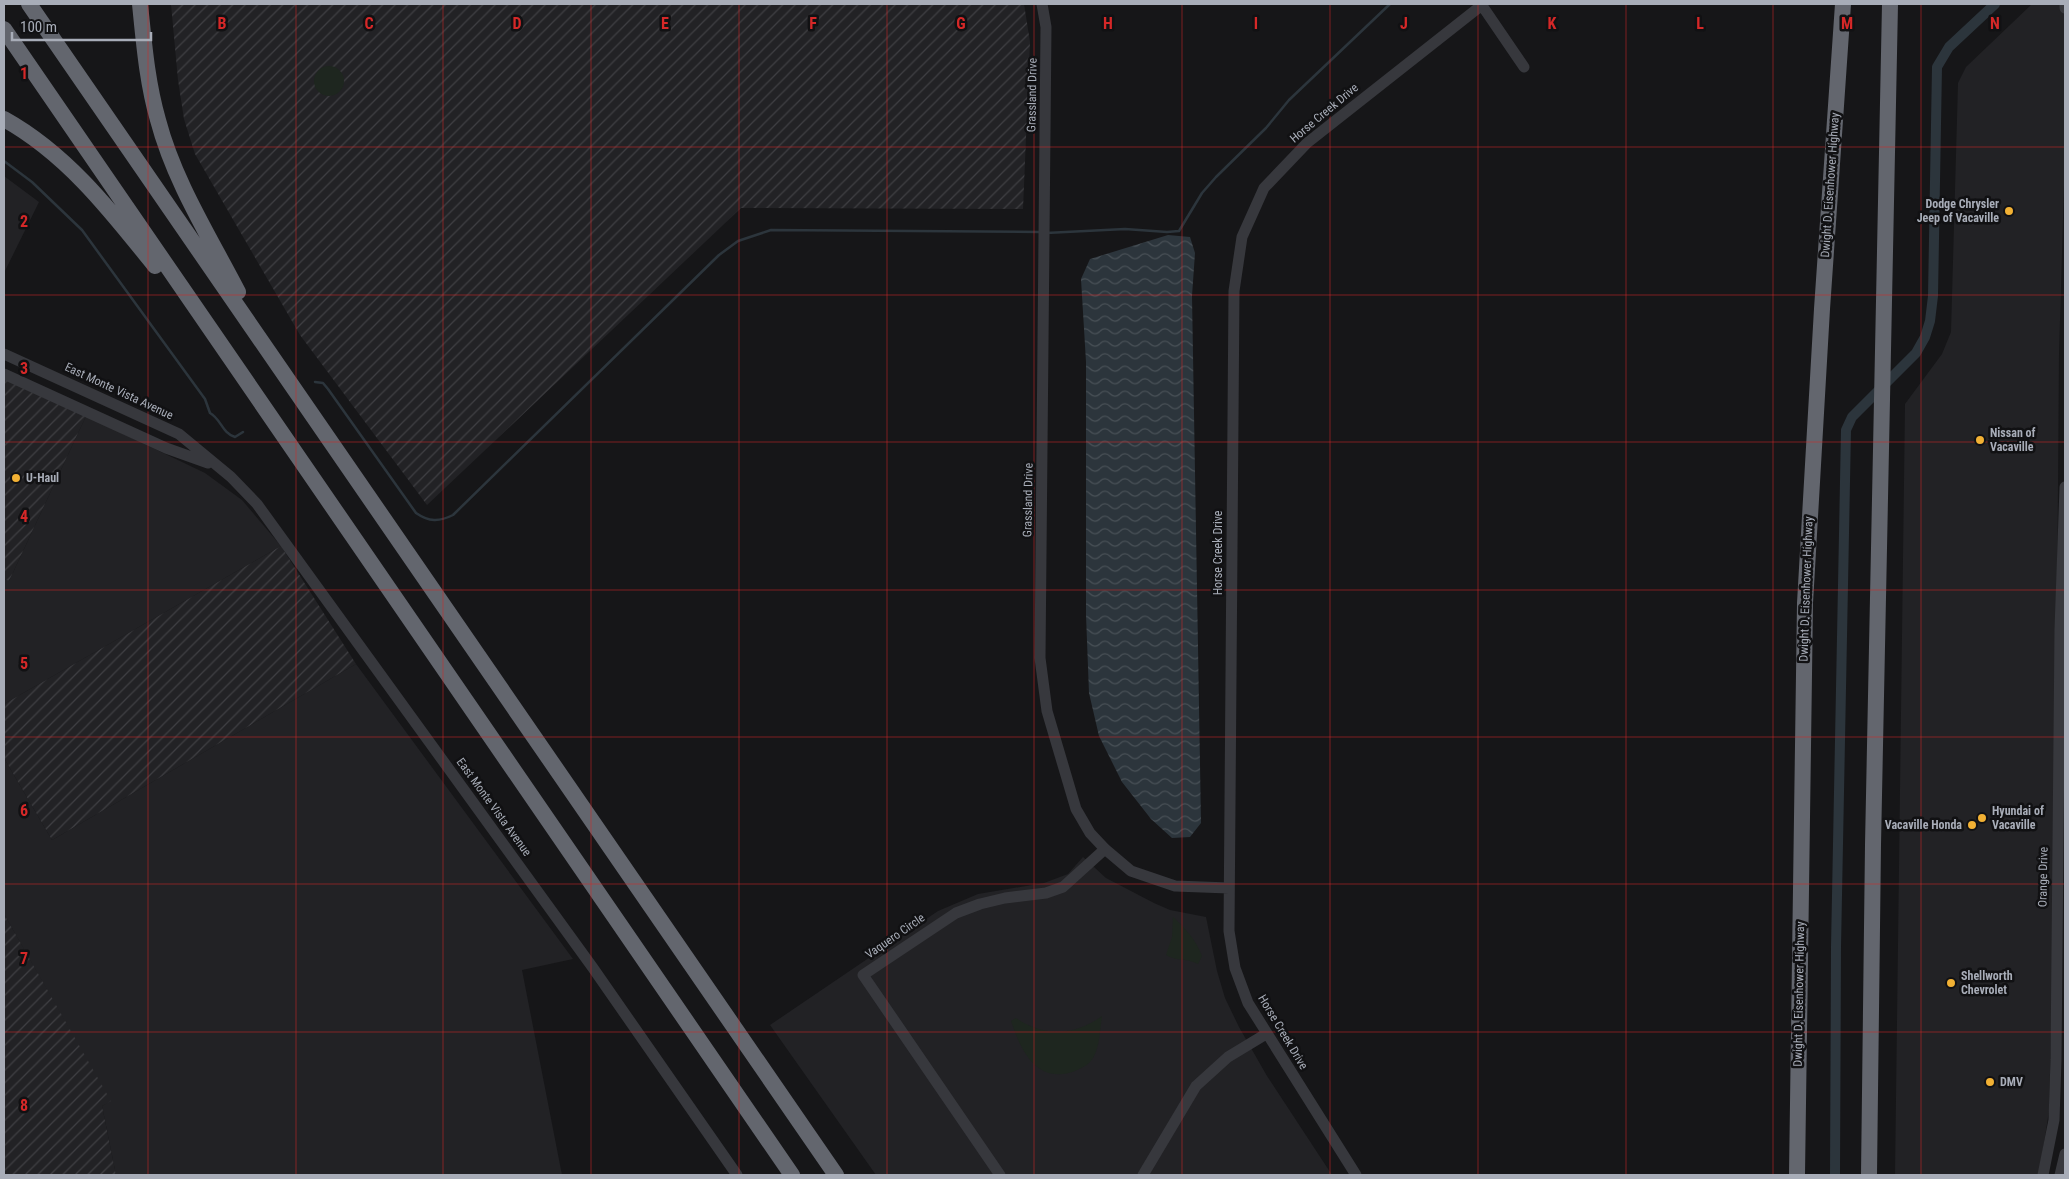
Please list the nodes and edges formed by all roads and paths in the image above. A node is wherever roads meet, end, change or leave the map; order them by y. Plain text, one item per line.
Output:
1 (29, 4) edge
2 (140, 4) edge
3 (1042, 4) edge
4 (1843, 4) edge
5 (1890, 4) edge
6 (2064, 4) edge
7 (1482, 5) edge
8 (2065, 8) edge
9 (4, 29) edge
10 (1524, 66) dead end
11 (4, 119) edge
12 (267, 350) junction
13 (4, 354) edge
14 (4, 374) edge
15 (251, 388) junction
16 (216, 465) junction
17 (2065, 487) edge
18 (2062, 764) edge
19 (1105, 849) junction
20 (1229, 888) junction
21 (1266, 1034) junction
22 (2065, 1154) edge
23 (737, 1175) edge
24 (792, 1175) edge
25 (836, 1175) edge
26 (1000, 1175) edge
27 (1143, 1175) edge
28 (1356, 1175) edge
29 (1797, 1175) edge
30 (1869, 1175) edge
31 (2043, 1175) edge
32 (2060, 1175) edge

1 - 12 highway
2 - 12 highway
3 - 19 street, Grassland Drive
4 - 29 highway, Dwight D. Eisenhower Highway
5 - 30 highway
6 - 8 street
7 - 10 street
7 - 20 street, Horse Creek Drive
9 - 15 highway
11 - 15 highway
12 - 25 highway
13 - 16 street, East Monte Vista Avenue
14 - 16 street, East Monte Vista Avenue
15 - 24 highway
16 - 23 street, East Monte Vista Avenue
17 - 18 street, Orange Drive
18 - 31 street, Orange Drive
19 - 20 street, Grassland Drive
19 - 26 street, Vaquero Circle
20 - 21 street, Horse Creek Drive
21 - 27 street
21 - 28 street, Horse Creek Drive
22 - 32 street

